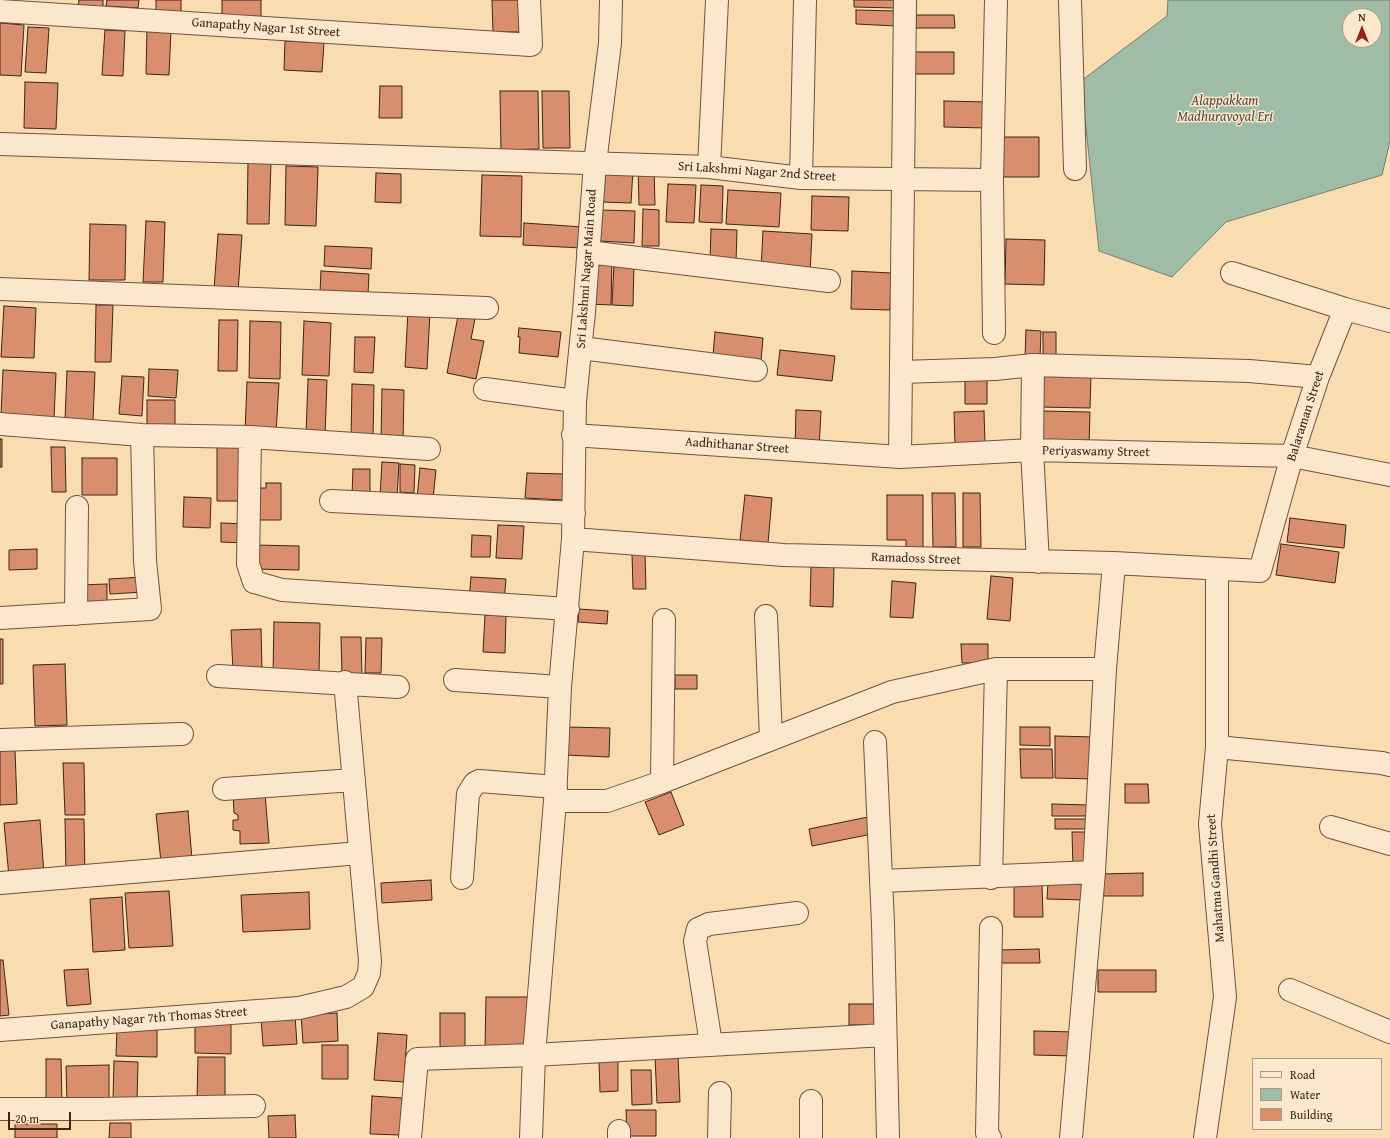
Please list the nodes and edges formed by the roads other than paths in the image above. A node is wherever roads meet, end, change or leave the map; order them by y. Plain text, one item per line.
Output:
1 (529, 0) edge
2 (611, 0) edge
3 (717, 0) edge
4 (805, 0) edge
5 (905, 0) edge
6 (996, 0) edge
7 (1070, 0) edge
8 (0, 11) edge
9 (0, 144) edge
10 (595, 163) junction
11 (709, 167) junction
12 (1075, 169) dead end
13 (801, 178) junction
14 (903, 180) junction
15 (992, 180) junction
16 (588, 252) junction
17 (1232, 273) dead end
18 (829, 281) dead end
19 (0, 289) edge
20 (487, 308) dead end
21 (1345, 309) junction
22 (1390, 321) edge
23 (994, 333) dead end
24 (581, 348) junction
25 (1032, 365) junction
26 (756, 370) dead end
27 (901, 372) junction
28 (1318, 377) junction
29 (485, 389) dead end
30 (575, 401) junction
31 (0, 424) edge
32 (142, 435) junction
33 (574, 435) junction
34 (250, 437) junction
35 (429, 449) dead end
36 (1032, 450) junction
37 (1292, 456) junction
38 (900, 457) junction
39 (1390, 475) edge
40 (330, 501) dead end
41 (77, 506) dead end
42 (574, 513) junction
43 (573, 539) junction
44 (1038, 562) junction
45 (1114, 563) junction
46 (1218, 569) junction
47 (1260, 571) joint
48 (568, 609) junction
49 (76, 614) junction
50 (766, 616) dead end
51 (0, 618) edge
52 (664, 620) dead end
53 (996, 668) junction
54 (1106, 668) junction
55 (218, 676) dead end
56 (455, 680) dead end
57 (345, 682) junction
58 (398, 686) dead end
59 (560, 686) junction
60 (182, 734) dead end
61 (771, 739) junction
62 (0, 740) edge
63 (875, 742) dead end
64 (1218, 747) junction
65 (1390, 765) edge
66 (354, 780) junction
67 (662, 782) junction
68 (224, 789) dead end
69 (556, 794) junction
70 (1332, 827) dead end
71 (1390, 844) edge
72 (360, 853) junction
73 (1094, 872) junction
74 (462, 878) dead end
75 (992, 878) junction
76 (881, 881) junction
77 (0, 883) edge
78 (797, 913) dead end
79 (991, 928) dead end
80 (1290, 990) dead end
81 (0, 1030) edge
82 (1390, 1032) edge
83 (885, 1035) junction
84 (711, 1044) junction
85 (534, 1055) junction
86 (720, 1094) dead end
87 (811, 1101) dead end
88 (254, 1106) dead end
89 (0, 1109) edge
90 (410, 1138) edge
91 (532, 1138) edge
92 (719, 1138) edge
93 (811, 1138) edge
94 (888, 1138) edge
95 (990, 1138) edge
96 (1071, 1138) edge
97 (1205, 1138) edge

1 - 8 street, Ganapathy Nagar 1st Street
2 - 10 street, Sri Lakshmi Nagar Main Road
3 - 11 street
4 - 13 street
5 - 14 street
6 - 15 street
7 - 12 street
9 - 10 street, Sri Lakshmi Nagar 2nd Street
10 - 11 street, Sri Lakshmi Nagar 2nd Street
10 - 16 street, Sri Lakshmi Nagar Main Road
11 - 13 street, Sri Lakshmi Nagar 2nd Street
13 - 14 street, Sri Lakshmi Nagar 2nd Street
14 - 15 street, Sri Lakshmi Nagar 2nd Street
14 - 27 street
15 - 23 street
16 - 18 street
16 - 24 street, Sri Lakshmi Nagar Main Road
17 - 21 street
19 - 20 street
21 - 22 street
21 - 28 street, Balaraman Street
24 - 26 street
24 - 30 street, Sri Lakshmi Nagar Main Road
25 - 27 street
25 - 28 street
25 - 36 street
27 - 38 street
28 - 37 street, Balaraman Street
29 - 30 street
30 - 33 street, Sri Lakshmi Nagar Main Road
31 - 32 street
32 - 34 street
32 - 49 street
33 - 38 street, Aadhithanar Street
33 - 42 street, Sri Lakshmi Nagar Main Road
34 - 35 street
34 - 48 street
36 - 37 street, Periyaswamy Street
36 - 38 street, Periyaswamy Street
36 - 44 street
37 - 39 street, Periyaswamy Street
37 - 47 street, Balaraman Street
40 - 42 street
41 - 49 street
42 - 43 street, Sri Lakshmi Nagar Main Road
43 - 44 street, Ramadoss Street
43 - 48 street, Sri Lakshmi Nagar Main Road
44 - 45 street, Ramadoss Street
45 - 46 street, Ramadoss Street
45 - 54 street
46 - 47 street, Ramadoss Street
46 - 64 street, Mahatma Gandhi Street
48 - 59 street, Sri Lakshmi Nagar Main Road
49 - 51 street
50 - 61 street
52 - 67 street
53 - 54 street
53 - 61 street
53 - 75 street
54 - 73 street
55 - 57 street
56 - 59 street
57 - 58 street
57 - 66 street, Ganapathy Nagar 7th Thomas Street
59 - 69 street, Sri Lakshmi Nagar Main Road
60 - 62 street
61 - 67 street
63 - 76 street
64 - 65 street
64 - 97 street, Mahatma Gandhi Street
66 - 68 street
66 - 72 street, Ganapathy Nagar 7th Thomas Street
67 - 69 street
69 - 74 street
69 - 85 street, Sri Lakshmi Nagar Main Road
70 - 71 street
72 - 77 street
72 - 81 street, Ganapathy Nagar 7th Thomas Street
73 - 75 street
73 - 96 street
75 - 76 street
76 - 83 street
78 - 84 street
79 - 95 street
80 - 82 street
83 - 84 street
83 - 94 street
84 - 85 street
85 - 90 street
85 - 91 street, Sri Lakshmi Nagar Main Road
86 - 92 street
87 - 93 street
88 - 89 street

